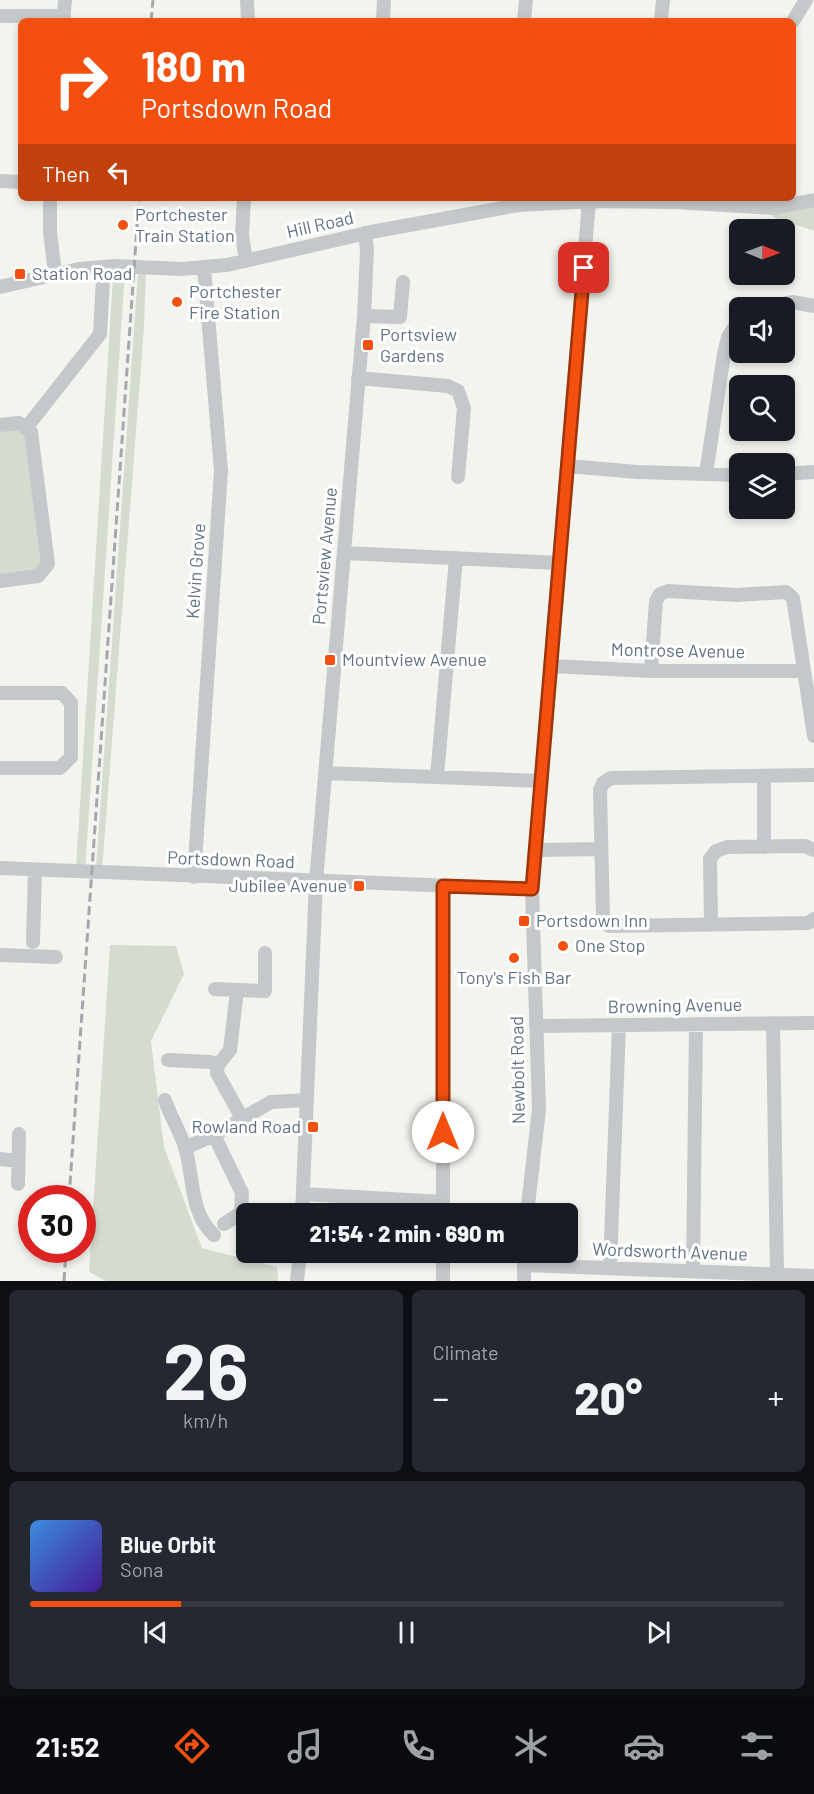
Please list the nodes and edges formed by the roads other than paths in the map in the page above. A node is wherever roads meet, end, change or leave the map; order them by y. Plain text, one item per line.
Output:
1 (65, 0) edge
2 (246, 0) edge
3 (384, 0) edge
4 (526, 0) edge
5 (663, 0) edge
6 (806, 0) edge
7 (0, 16) edge
8 (43, 18) edge
9 (64, 18) edge
10 (248, 18) edge
11 (383, 18) edge
12 (524, 18) edge
13 (661, 18) edge
14 (795, 18) edge
15 (0, 182) edge
16 (18, 182) edge
17 (814, 200) edge
18 (50, 201) edge
19 (244, 201) edge
20 (589, 201) junction
21 (519, 202) edge
22 (365, 233) junction
23 (246, 261) junction
24 (101, 267) junction
25 (204, 268) junction
26 (55, 273) junction
27 (403, 282) dead end
28 (0, 286) edge
29 (795, 303) edge
30 (814, 306) edge
31 (364, 316) junction
32 (729, 336) edge
33 (358, 378) junction
34 (0, 425) edge
35 (27, 427) junction
36 (568, 466) junction
37 (814, 472) edge
38 (795, 473) edge
39 (706, 474) junction
40 (729, 475) edge
41 (458, 477) dead end
42 (344, 553) junction
43 (456, 558) junction
44 (559, 563) junction
45 (0, 581) edge
46 (551, 666) junction
47 (651, 671) junction
48 (804, 671) junction
49 (0, 693) edge
50 (814, 736) edge
51 (0, 768) edge
52 (325, 773) junction
53 (814, 775) edge
54 (764, 776) junction
55 (436, 777) junction
56 (541, 781) junction
57 (764, 847) junction
58 (601, 849) junction
59 (536, 850) junction
60 (814, 850) edge
61 (0, 868) edge
62 (35, 870) junction
63 (194, 877) junction
64 (316, 882) junction
65 (443, 886) junction
66 (532, 889) junction
67 (814, 919) edge
68 (711, 924) junction
69 (33, 942) dead end
70 (265, 953) dead end
71 (0, 956) edge
72 (56, 957) dead end
73 (215, 990) dead end
74 (237, 991) junction
75 (773, 1023) junction
76 (814, 1023) edge
77 (696, 1024) junction
78 (619, 1025) junction
79 (536, 1026) junction
80 (168, 1060) dead end
81 (218, 1065) junction
82 (165, 1100) dead end
83 (307, 1100) junction
84 (242, 1118) junction
85 (19, 1134) dead end
86 (214, 1135) junction
87 (185, 1148) junction
88 (0, 1159) edge
89 (18, 1161) junction
90 (18, 1184) dead end
91 (303, 1194) junction
92 (303, 1203) edge
93 (393, 1203) edge
94 (443, 1203) edge
95 (528, 1203) edge
96 (224, 1224) dead end
97 (214, 1235) dead end
98 (299, 1263) edge
99 (443, 1263) edge
100 (524, 1263) edge
101 (572, 1263) edge
102 (610, 1267) junction
103 (693, 1270) junction
104 (777, 1274) junction
105 (814, 1276) edge
106 (795, 1278) edge
107 (297, 1281) edge
108 (443, 1281) edge
109 (524, 1281) edge

1 - 9 street
2 - 10 street
3 - 11 street
4 - 12 street
5 - 13 street
6 - 14 street
7 - 8 street
15 - 16 street
17 - 20 street, Hill Road
18 - 26 street
19 - 23 street
20 - 21 street, Hill Road
20 - 36 street, Newbolt Road
21 - 22 street, Hill Road
22 - 23 street, Hill Road
22 - 31 street, Portsview Avenue
23 - 25 street, Hill Road
24 - 25 street, Hill Road
24 - 26 street
24 - 35 street
25 - 63 street, Kelvin Grove
26 - 28 street
27 - 31 street
29 - 30 street
31 - 33 street, Portsview Avenue
32 - 39 street
33 - 41 street
33 - 42 street, Portsview Avenue
34 - 35 street
35 - 45 street
36 - 39 street
36 - 44 street, Newbolt Road
37 - 38 street
39 - 40 street
42 - 43 street
42 - 52 street, Portsview Avenue
43 - 44 street
43 - 55 street
44 - 46 street, Newbolt Road
46 - 47 street, Montrose Avenue
46 - 56 street, Newbolt Road
47 - 48 street, Montrose Avenue
47 - 48 street
48 - 50 street
49 - 51 street
52 - 55 street
52 - 64 street, Portsview Avenue
53 - 54 street
54 - 57 street
54 - 58 street
55 - 56 street
56 - 59 street, Newbolt Road
57 - 60 street
57 - 68 street
58 - 59 street
58 - 68 street
59 - 66 street, Newbolt Road
61 - 62 street, Portsdown Road
62 - 63 street, Portsdown Road
62 - 69 street
63 - 64 street, Portsdown Road
64 - 65 street, Portsdown Road
64 - 83 street
65 - 66 street, Portsdown Road
65 - 94 street
66 - 79 street, Newbolt Road
67 - 68 street
70 - 74 street
71 - 72 street
73 - 74 street
74 - 81 street
75 - 76 street, Browning Avenue
75 - 77 street, Browning Avenue
75 - 104 street
77 - 78 street, Browning Avenue
77 - 103 street
78 - 79 street, Browning Avenue
78 - 102 street
79 - 95 street, Newbolt Road
80 - 81 street
81 - 84 street
82 - 87 street
83 - 84 street
83 - 91 street
84 - 86 street
85 - 89 street
86 - 87 street
86 - 96 street
87 - 97 street
88 - 89 street
89 - 90 street
91 - 92 street
91 - 93 street
98 - 107 street
99 - 108 street
100 - 109 street
101 - 102 street, Wordsworth Avenue
102 - 103 street, Wordsworth Avenue
103 - 104 street, Wordsworth Avenue
104 - 106 street, Wordsworth Avenue
105 - 106 street, Wordsworth Avenue

